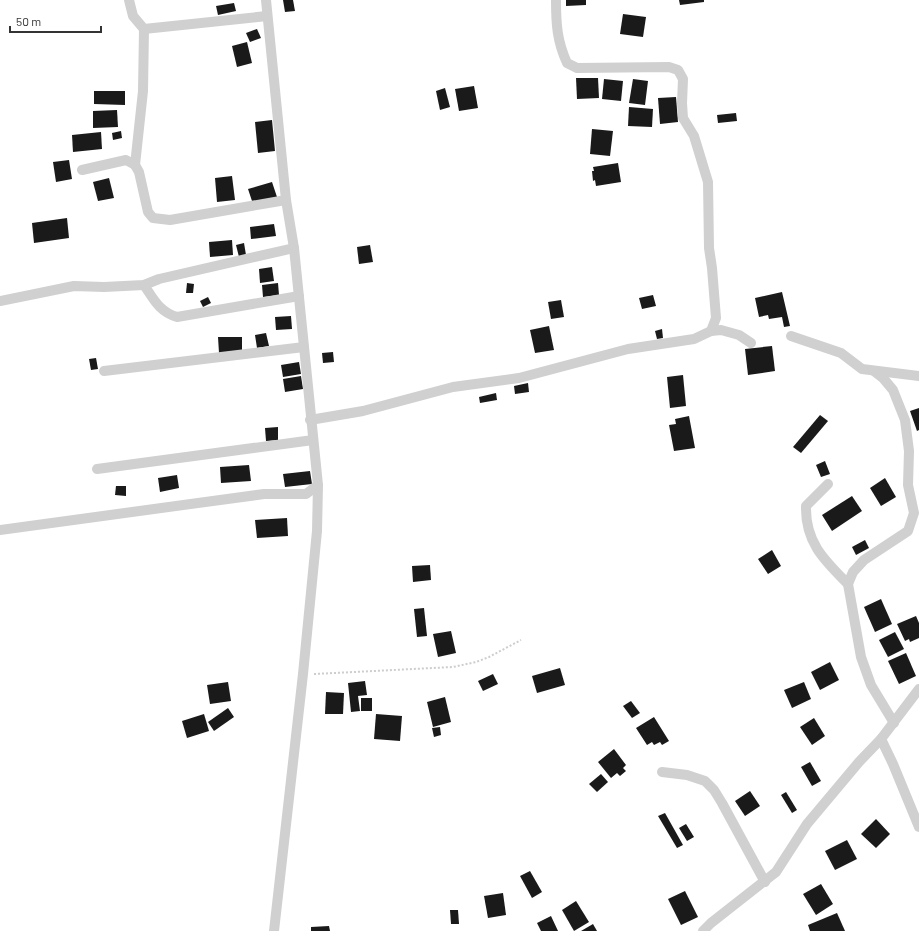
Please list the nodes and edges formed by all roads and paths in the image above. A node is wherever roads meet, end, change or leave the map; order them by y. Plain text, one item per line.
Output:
1 (129, 0) edge
2 (266, 0) edge
3 (556, 0) edge
4 (268, 16) junction
5 (144, 29) junction
6 (135, 165) junction
7 (82, 170) dead end
8 (286, 200) junction
9 (294, 248) junction
10 (144, 285) junction
11 (299, 296) junction
12 (0, 301) edge
13 (711, 331) junction
14 (790, 336) dead end
15 (751, 343) dead end
16 (304, 347) junction
17 (104, 371) dead end
18 (874, 371) junction
19 (919, 376) edge
20 (310, 420) junction
21 (314, 440) junction
22 (97, 469) dead end
23 (828, 484) dead end
24 (318, 485) junction
25 (306, 494) junction
26 (318, 507) junction
27 (0, 530) edge
28 (848, 584) junction
29 (521, 640) dead end
30 (303, 674) junction
31 (919, 689) edge
32 (894, 723) junction
33 (880, 739) junction
34 (662, 772) dead end
35 (919, 827) edge
36 (765, 882) junction
37 (274, 931) edge
38 (703, 931) edge

1 - 5 street
2 - 4 street
3 - 13 street
4 - 5 street
4 - 8 street
5 - 6 street
6 - 7 street
6 - 8 street
8 - 9 street
9 - 10 street
9 - 11 street
10 - 11 street
10 - 12 street
11 - 16 street
13 - 15 street
13 - 20 street
14 - 18 street
16 - 17 street
16 - 20 street
18 - 19 street
18 - 28 street
20 - 21 street
21 - 22 street
21 - 24 street
23 - 28 street
24 - 25 street
24 - 26 street
25 - 26 street
25 - 27 street
26 - 30 street
28 - 32 street
29 - 30 path
30 - 37 street
31 - 32 street
32 - 33 street
33 - 35 street
33 - 36 street
34 - 36 street
36 - 38 street

